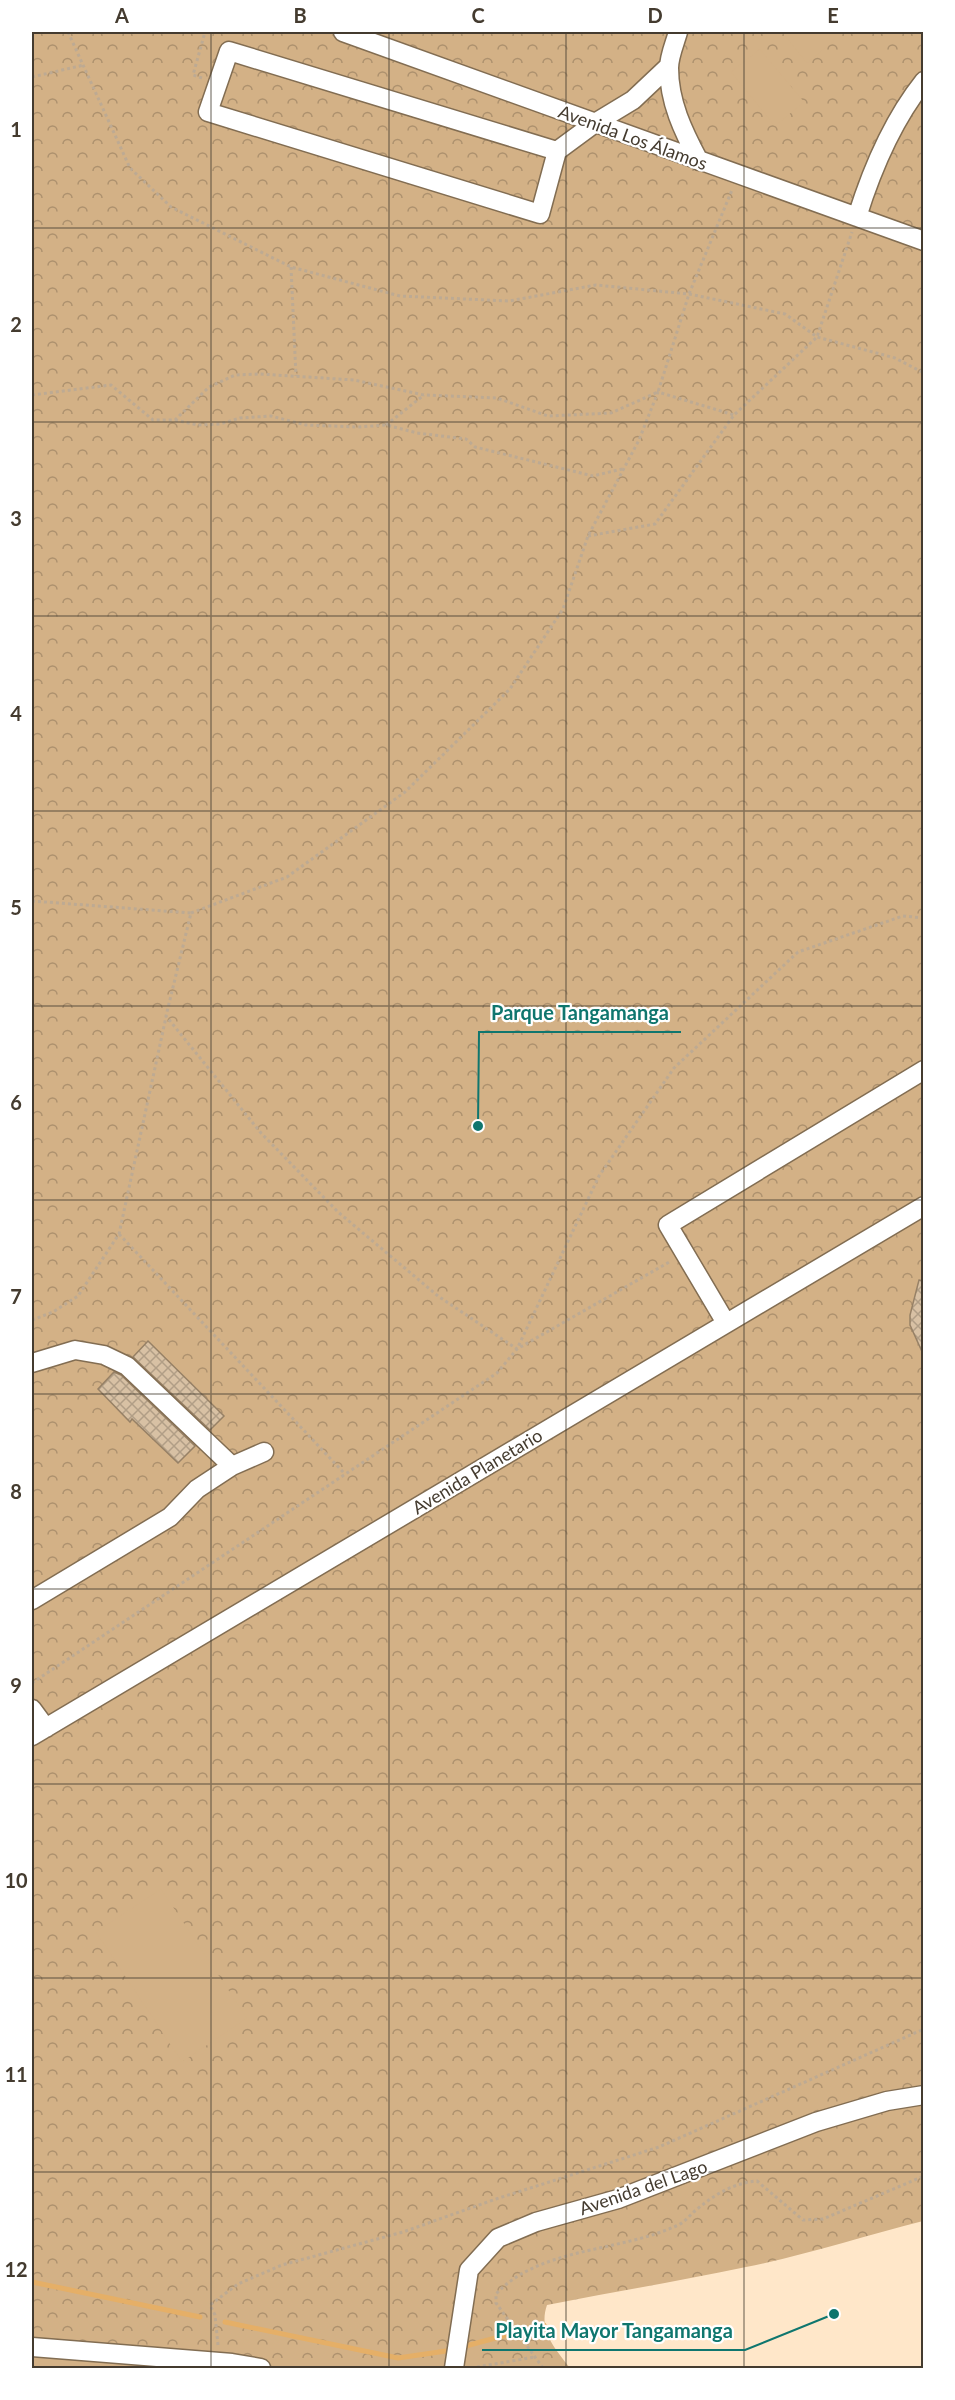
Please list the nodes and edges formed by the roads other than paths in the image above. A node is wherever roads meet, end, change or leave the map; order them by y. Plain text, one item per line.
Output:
1 (343, 32) edge
2 (678, 32) edge
3 (669, 66) junction
4 (924, 81) edge
5 (595, 123) junction
6 (557, 151) junction
7 (699, 161) junction
8 (856, 217) junction
9 (924, 241) edge
10 (924, 1070) edge
11 (924, 1206) edge
12 (726, 1323) junction
13 (32, 1363) edge
14 (264, 1452) dead end
15 (232, 1466) junction
16 (32, 1600) edge
17 (32, 1709) edge
18 (36, 1732) edge
19 (924, 2095) edge
20 (32, 2347) edge
21 (460, 2359) edge
22 (261, 2368) edge

1 - 5 street, Avenida Los Álamos
2 - 3 street
3 - 5 street
3 - 7 street
4 - 8 street
5 - 6 street
5 - 7 street, Avenida Los Álamos
6 - 6 street
7 - 8 street, Avenida Los Álamos
8 - 9 street, Avenida Los Álamos
10 - 12 street
11 - 12 street, Avenida Planetario
12 - 18 street, Avenida Planetario
13 - 15 street
14 - 15 street
15 - 16 street
17 - 18 street
19 - 21 street, Avenida del Lago
20 - 22 street

